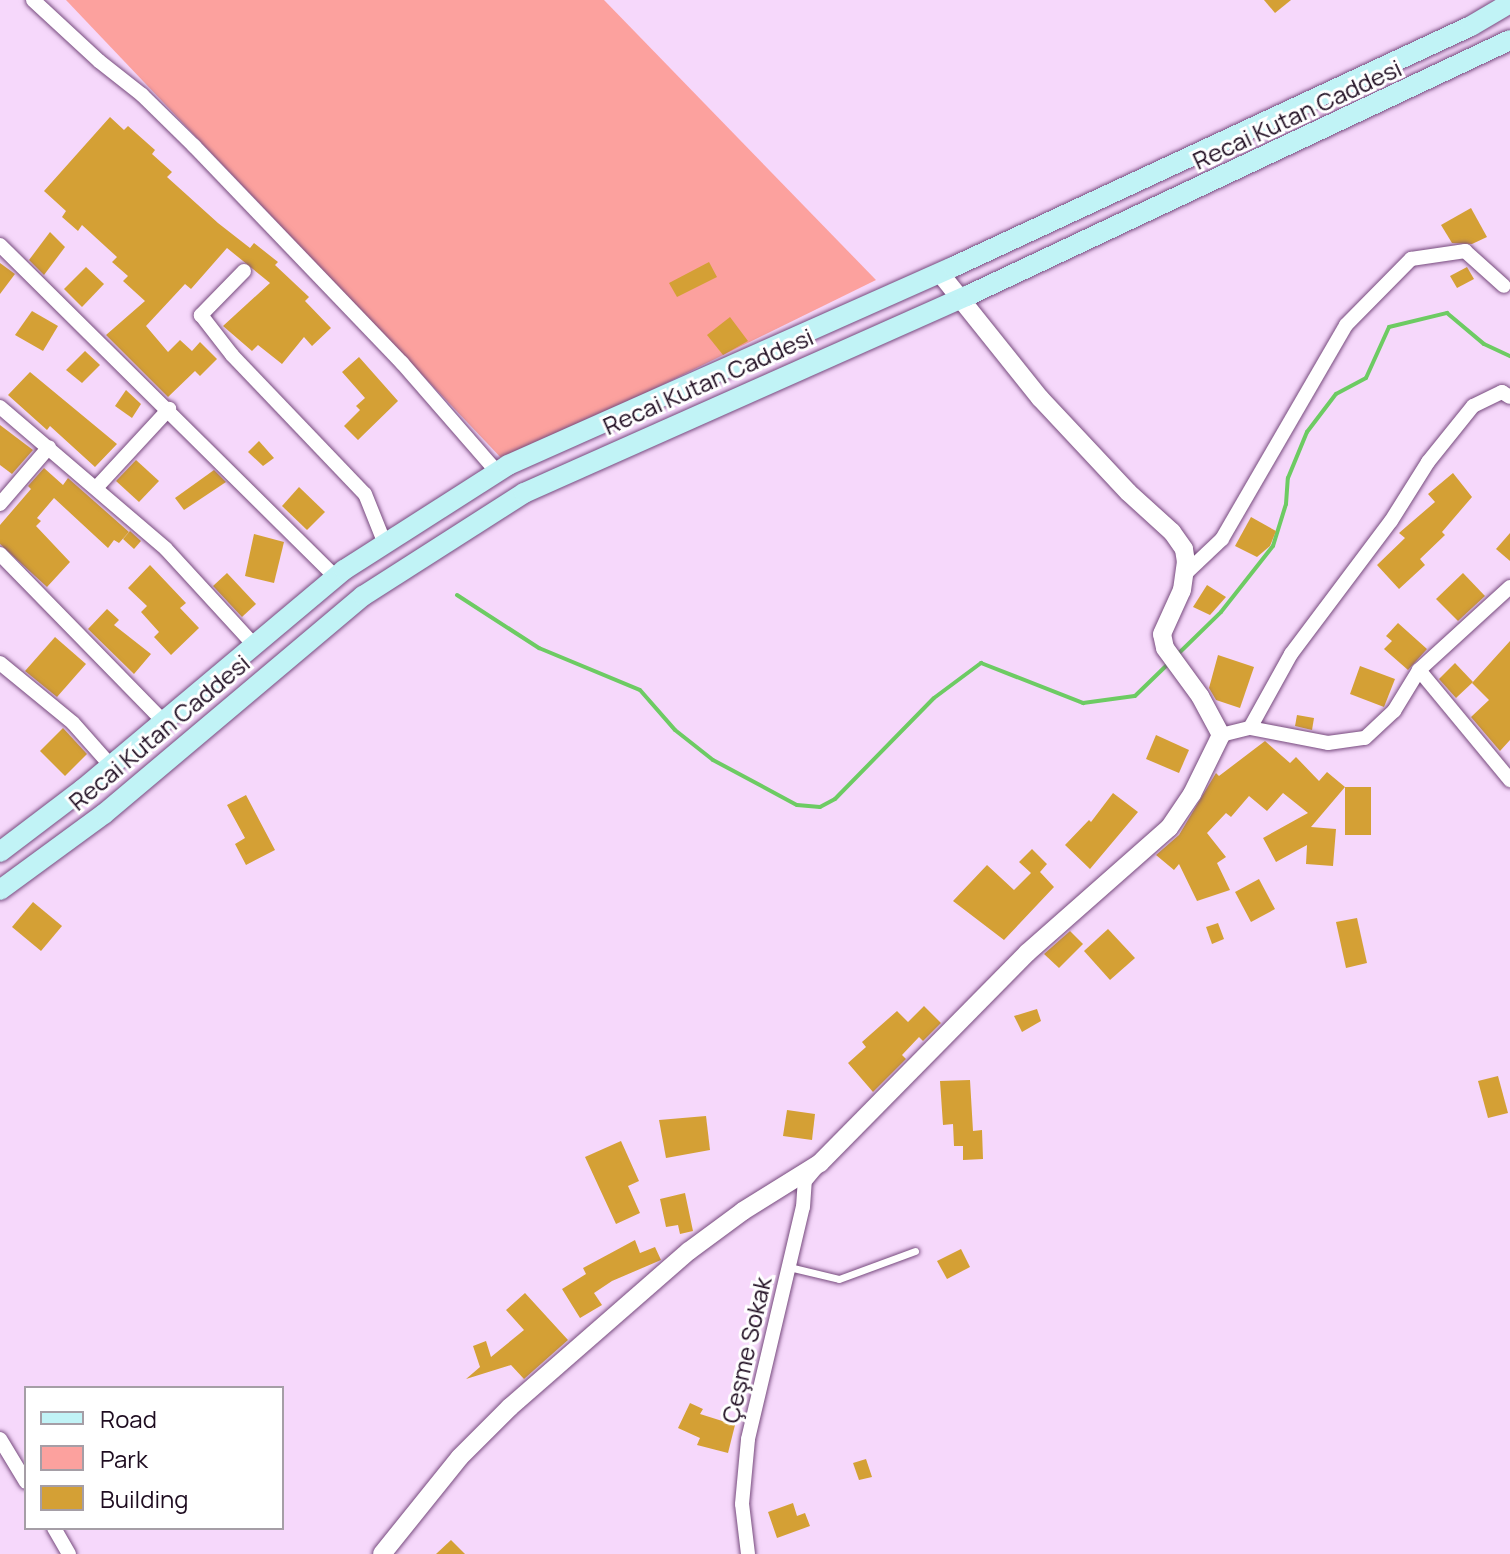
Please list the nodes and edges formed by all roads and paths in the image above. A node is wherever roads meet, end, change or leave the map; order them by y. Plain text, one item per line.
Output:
1 (33, 0) edge
2 (1510, 3) edge
3 (1510, 40) edge
4 (0, 245) edge
5 (244, 271) dead end
6 (940, 273) junction
7 (1504, 286) dead end
8 (960, 299) junction
9 (1510, 397) edge
10 (0, 407) edge
11 (169, 409) junction
12 (49, 447) junction
13 (497, 472) junction
14 (96, 488) junction
15 (0, 504) edge
16 (385, 544) junction
17 (0, 554) edge
18 (1185, 574) junction
19 (336, 577) junction
20 (1510, 587) edge
21 (255, 646) junction
22 (0, 663) edge
23 (1419, 670) junction
24 (164, 722) junction
25 (1250, 728) junction
26 (1221, 735) junction
27 (111, 766) junction
28 (1510, 780) edge
29 (0, 852) edge
30 (0, 890) edge
31 (820, 1163) junction
32 (915, 1251) dead end
33 (789, 1267) junction
34 (0, 1439) edge
35 (24, 1479) edge
36 (55, 1530) edge
37 (69, 1554) edge
38 (382, 1554) edge
39 (748, 1554) edge

1 - 13 street
2 - 6 main road, Recai Kutan Caddesi
3 - 8 main road, Recai Kutan Caddesi
4 - 11 street
5 - 16 street
6 - 8 street
6 - 13 main road, Recai Kutan Caddesi
7 - 18 street
8 - 18 street
8 - 30 main road, Recai Kutan Caddesi
9 - 25 street
10 - 12 street
11 - 14 street
11 - 19 street
12 - 14 street
12 - 15 street
13 - 16 main road, Recai Kutan Caddesi
14 - 21 street
16 - 19 main road, Recai Kutan Caddesi
17 - 24 street
18 - 26 street
19 - 21 main road, Recai Kutan Caddesi
20 - 23 street
21 - 24 main road, Recai Kutan Caddesi
22 - 27 street
23 - 25 street
23 - 28 street
24 - 27 main road, Recai Kutan Caddesi
25 - 26 street
26 - 31 street
27 - 29 main road, Recai Kutan Caddesi
31 - 33 street, Çeşme Sokak
31 - 38 street
32 - 33 lane
33 - 39 street, Çeşme Sokak
34 - 35 street
36 - 37 street

